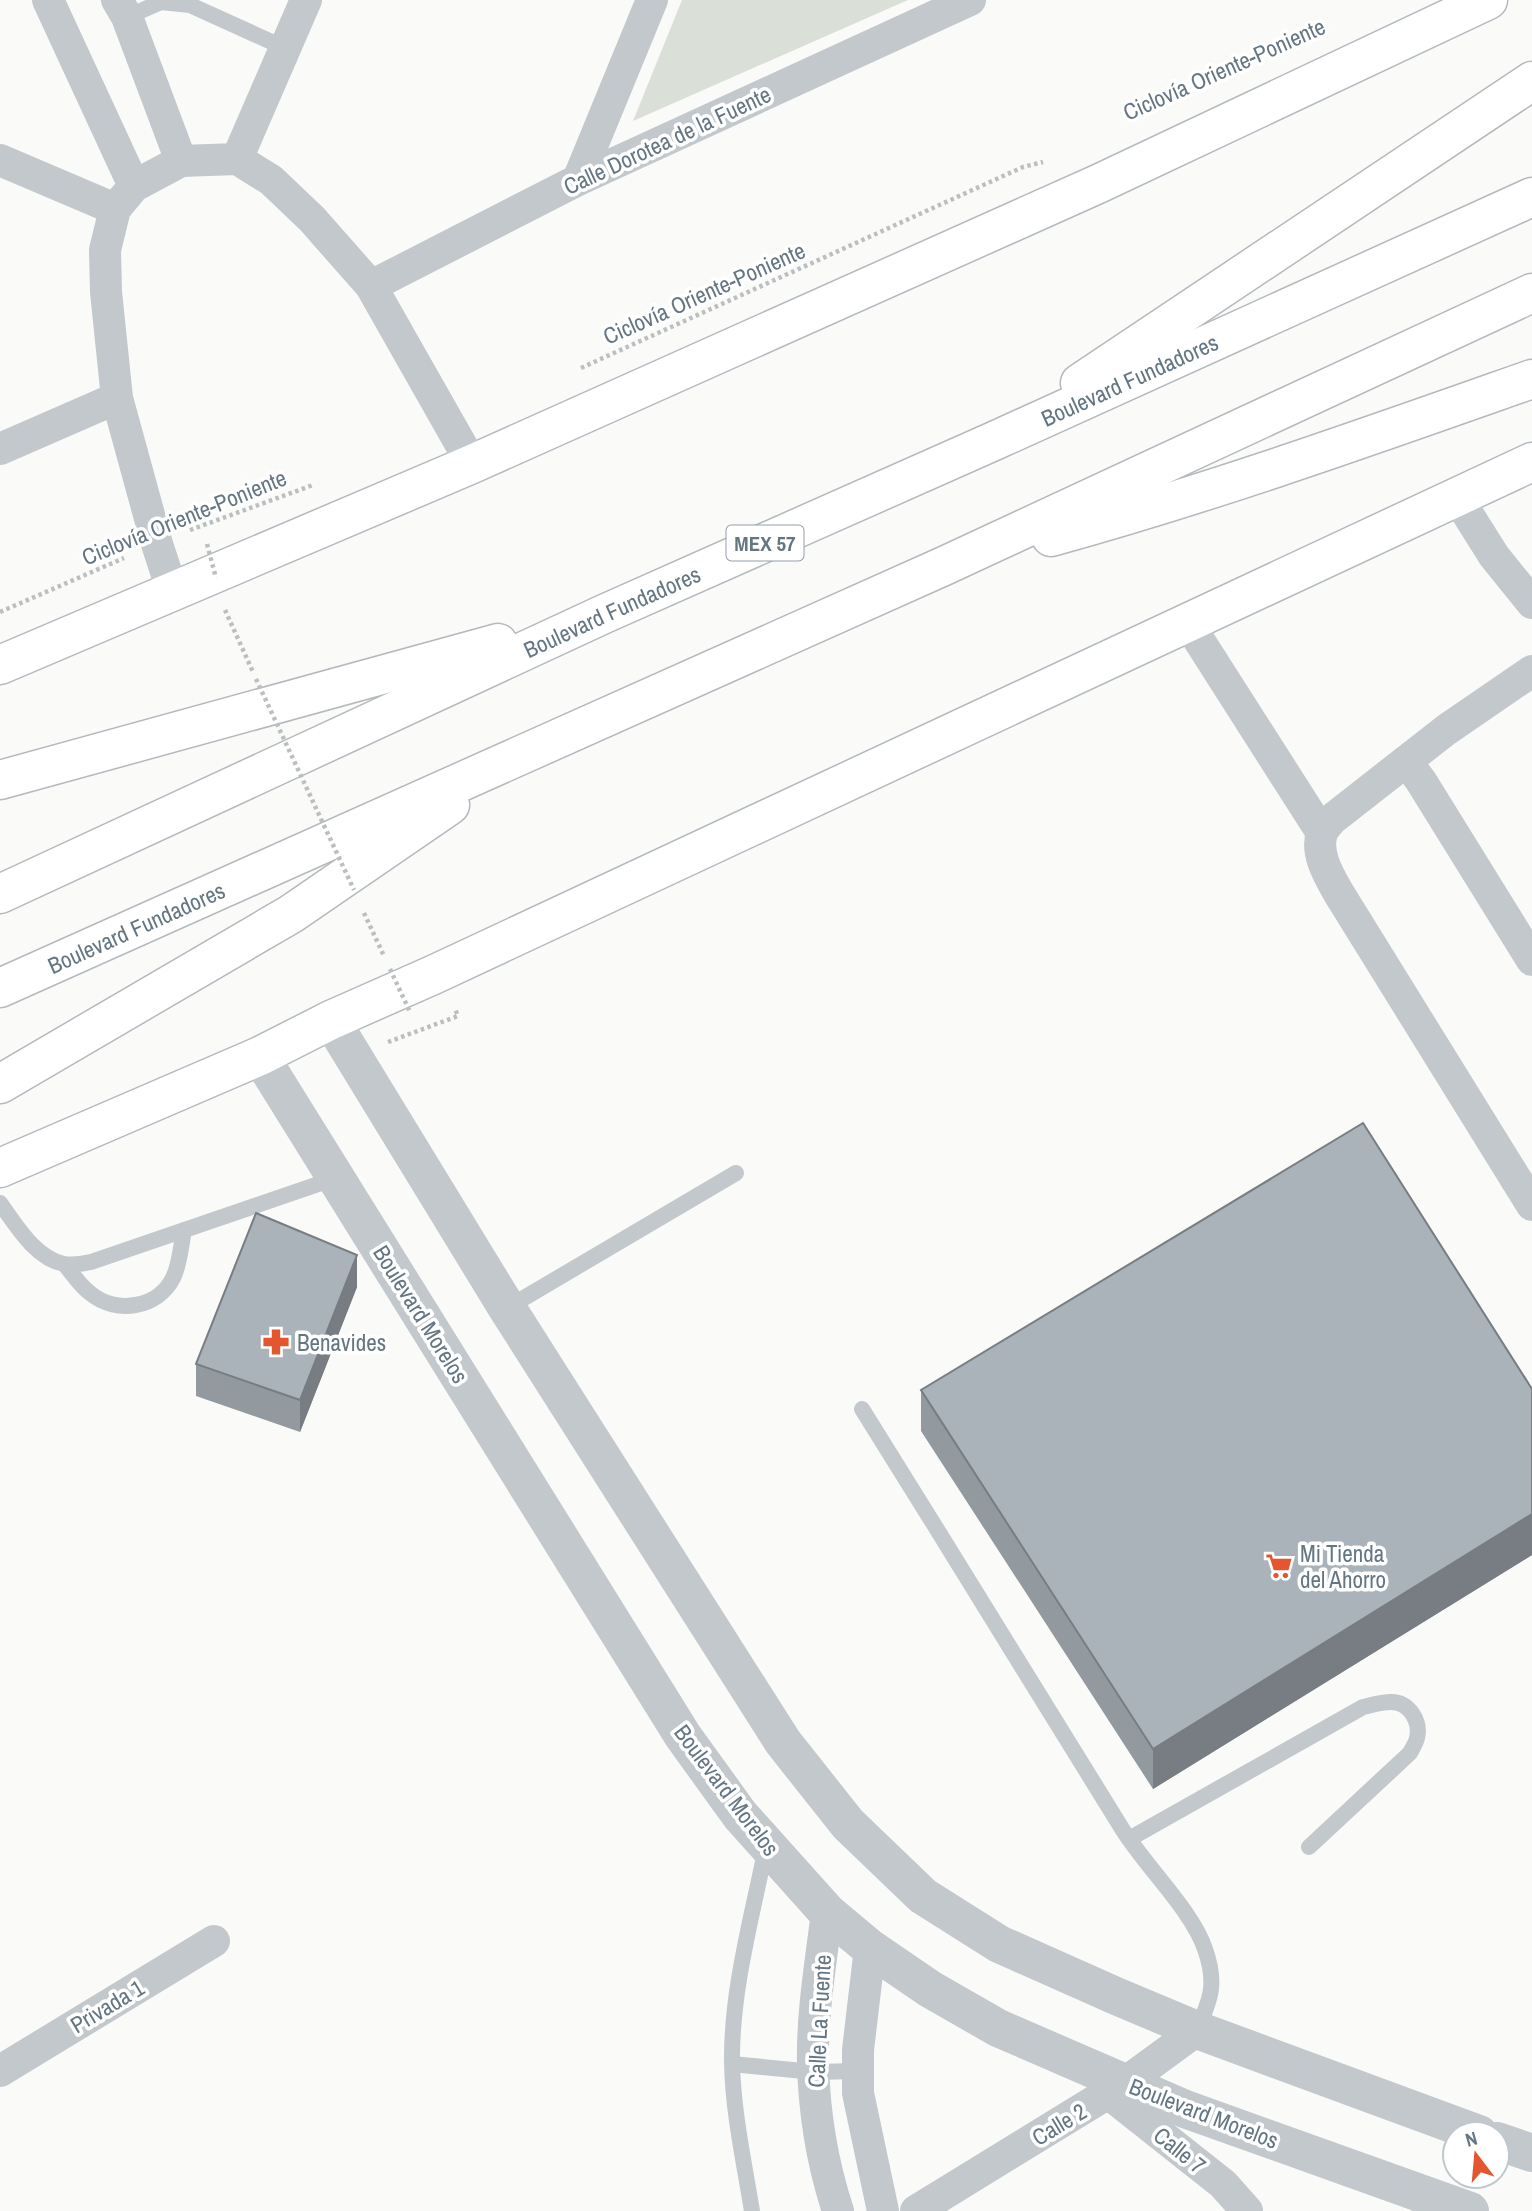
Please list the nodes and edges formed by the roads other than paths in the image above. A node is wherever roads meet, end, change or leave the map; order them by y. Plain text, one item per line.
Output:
1 (48, 0) edge
2 (306, 0) edge
3 (652, 0) edge
4 (1488, 0) edge
5 (968, 1) edge
6 (122, 9) edge
7 (285, 48) junction
8 (1532, 81) edge
9 (237, 159) junction
10 (0, 160) edge
11 (181, 161) junction
12 (578, 180) junction
13 (1532, 197) edge
14 (124, 198) junction
15 (371, 286) junction
16 (1532, 293) edge
17 (1532, 379) edge
18 (117, 398) junction
19 (994, 441) junction
20 (0, 449) edge
21 (1532, 461) edge
22 (472, 464) junction
23 (1457, 497) junction
24 (944, 566) junction
25 (173, 593) junction
26 (1532, 603) edge
27 (604, 614) junction
28 (1188, 624) junction
29 (0, 665) edge
30 (1532, 671) edge
31 (529, 751) junction
32 (1406, 761) junction
33 (0, 780) edge
34 (1322, 833) junction
35 (0, 894) edge
36 (1532, 960) edge
37 (0, 988) edge
38 (331, 1020) junction
39 (260, 1056) junction
40 (0, 1084) edge
41 (0, 1168) edge
42 (736, 1173) dead end
43 (336, 1178) junction
44 (0, 1203) edge
45 (1532, 1205) edge
46 (184, 1230) junction
47 (65, 1265) junction
48 (507, 1308) junction
49 (862, 1409) dead end
50 (1129, 1839) junction
51 (766, 1845) junction
52 (1309, 1847) dead end
53 (827, 1912) junction
54 (214, 1941) dead end
55 (870, 1948) junction
56 (1197, 2030) junction
57 (732, 2064) junction
58 (0, 2071) edge
59 (858, 2071) junction
60 (814, 2072) junction
61 (1117, 2088) junction
62 (1441, 2120) edge
63 (1511, 2146) edge
64 (1532, 2153) edge
65 (752, 2211) edge
66 (838, 2211) edge
67 (883, 2211) edge
68 (916, 2211) edge
69 (1247, 2211) edge
70 (1470, 2211) edge

1 - 14 street
2 - 7 street
3 - 12 street
4 - 22 main road
5 - 12 street, Calle Dorotea de la Fuente
6 - 7 lane
6 - 11 street
7 - 9 street
8 - 19 main road
9 - 11 street
9 - 15 street
10 - 14 street
11 - 14 street
12 - 15 street, Calle Dorotea de la Fuente
13 - 19 main road, Boulevard Fundadores / MEX 57
14 - 18 street
15 - 22 street
16 - 24 main road, Boulevard Fundadores
17 - 24 main road
18 - 20 street
18 - 25 street
19 - 27 main road, Boulevard Fundadores / MEX 57
21 - 23 main road
22 - 25 main road
23 - 26 street
23 - 28 main road
24 - 31 main road, Boulevard Fundadores
25 - 29 main road
27 - 33 main road
27 - 35 main road, Boulevard Fundadores / MEX 57
28 - 34 street
28 - 38 main road
30 - 32 street
31 - 37 main road, Boulevard Fundadores
31 - 40 main road
32 - 34 street
32 - 36 street
34 - 45 street
38 - 39 main road
38 - 48 street
39 - 41 main road
39 - 43 street, Boulevard Morelos
42 - 48 lane
43 - 46 lane
43 - 51 street, Boulevard Morelos
44 - 47 lane
46 - 47 lane
46 - 47 lane
48 - 56 street
49 - 50 lane
50 - 52 lane
50 - 56 lane
51 - 53 street, Boulevard Morelos
51 - 57 lane
53 - 55 street, Boulevard Morelos
53 - 60 street, Calle La Fuente
54 - 58 street, Privada 1
55 - 59 street, Calle La Fuente
55 - 61 street, Boulevard Morelos
56 - 61 street, Calle 2
56 - 62 street
57 - 60 lane
57 - 65 lane
59 - 60 lane
59 - 67 street, Calle La Fuente
60 - 66 street, Calle La Fuente
61 - 68 street, Calle 2
61 - 69 street, Calle 7
61 - 70 street, Boulevard Morelos
63 - 64 street

